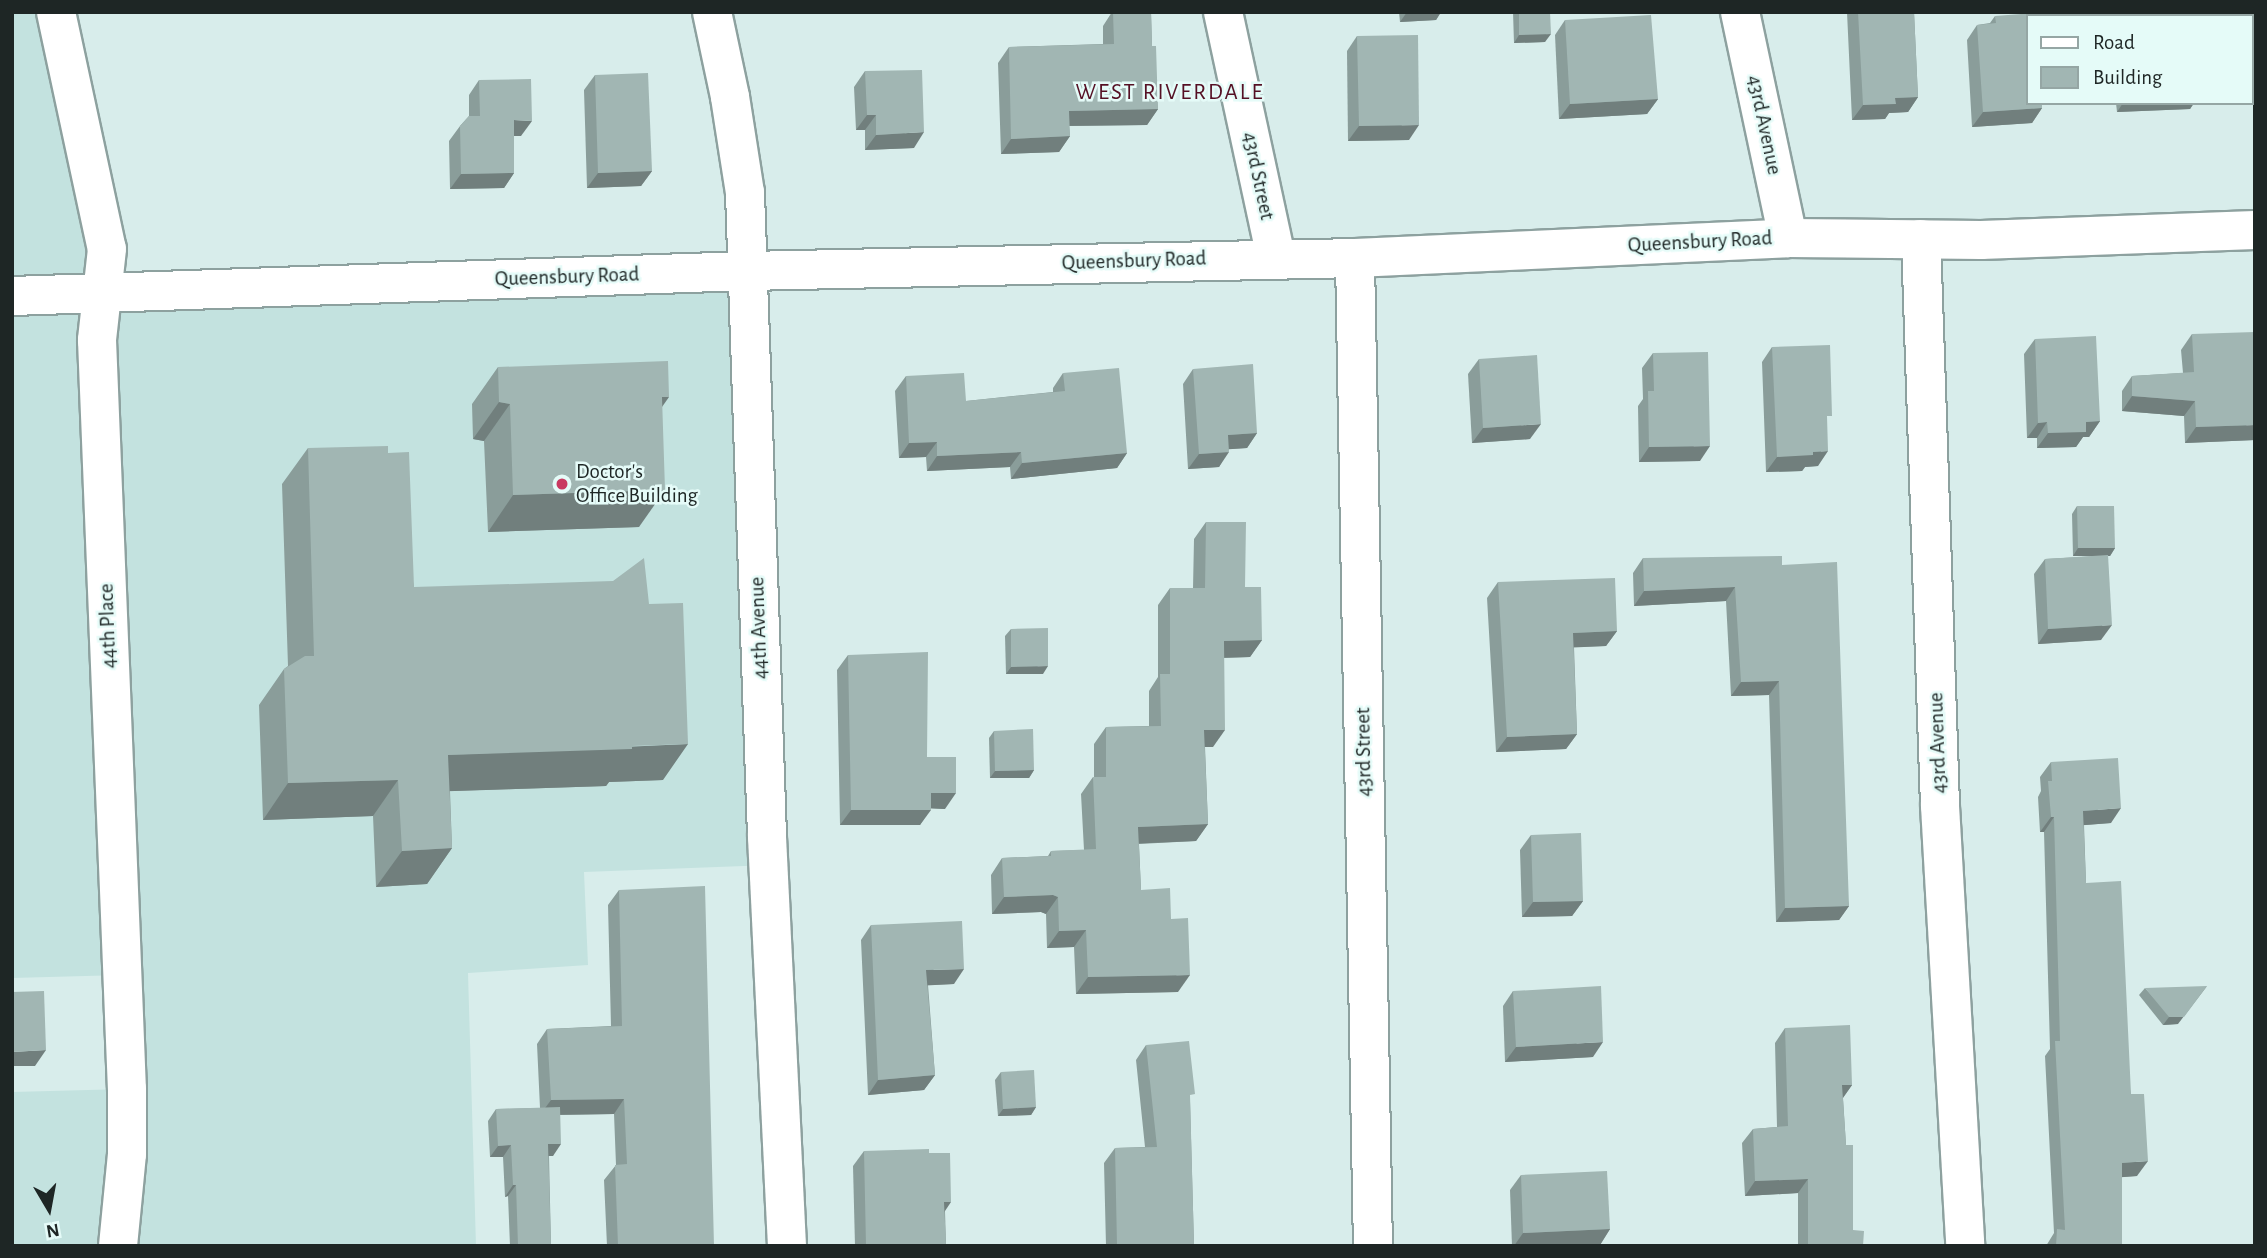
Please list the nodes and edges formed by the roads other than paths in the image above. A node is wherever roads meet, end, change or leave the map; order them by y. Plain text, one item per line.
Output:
1 (56, 12) edge
2 (712, 12) edge
3 (1223, 12) edge
4 (1740, 12) edge
5 (2255, 230) edge
6 (1788, 238) junction
7 (1921, 239) junction
8 (1276, 257) junction
9 (1355, 258) junction
10 (747, 271) junction
11 (102, 292) junction
12 (12, 296) edge
13 (118, 1246) edge
14 (786, 1246) edge
15 (1373, 1246) edge
16 (1965, 1246) edge

1 - 11 street, 44th Place
2 - 10 street, 44th Avenue
3 - 8 street, 43rd Street
4 - 6 street, 43rd Avenue
5 - 7 street, Queensbury Road
6 - 7 street, Queensbury Road
6 - 9 street, Queensbury Road
7 - 16 street, 43rd Avenue
8 - 9 street, Queensbury Road
8 - 10 street, Queensbury Road
9 - 15 street, 43rd Street
10 - 11 street, Queensbury Road
10 - 14 street, 44th Avenue
11 - 12 street, Queensbury Road
11 - 13 street, 44th Place

